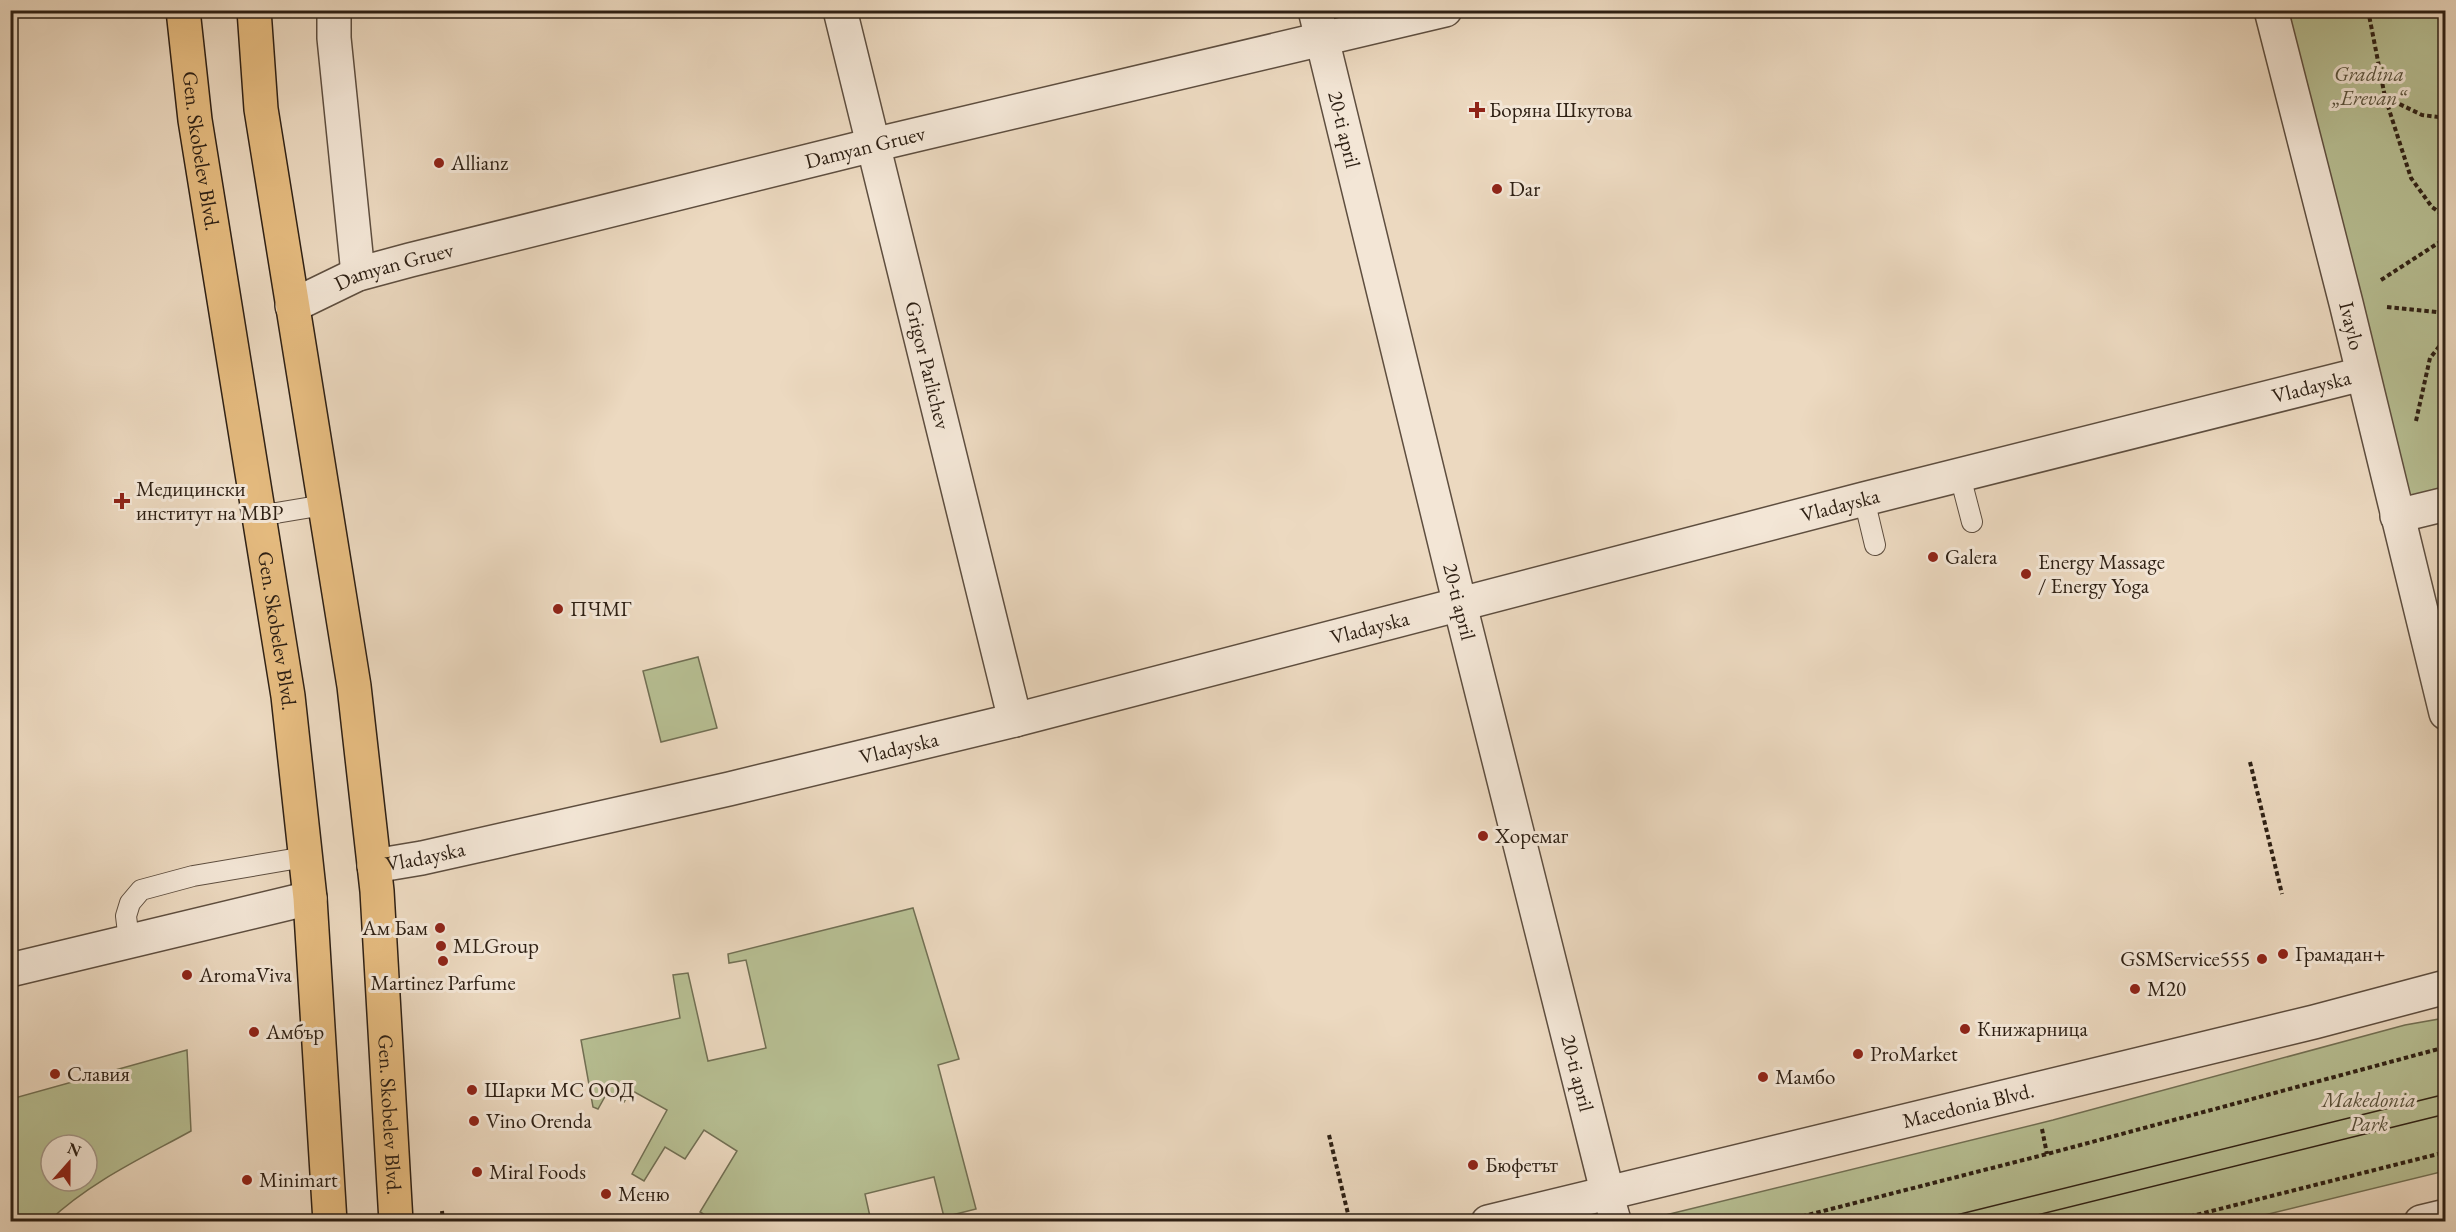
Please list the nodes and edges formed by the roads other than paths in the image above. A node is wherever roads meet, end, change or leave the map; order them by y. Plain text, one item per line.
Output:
1 (183, 10) edge
2 (254, 10) edge
3 (334, 10) edge
4 (840, 10) edge
5 (1445, 10) edge
6 (2271, 10) edge
7 (1319, 25) edge
8 (873, 145) junction
9 (358, 274) junction
10 (292, 306) junction
11 (2362, 374) junction
12 (1960, 476) junction
13 (1864, 499) junction
14 (2445, 504) edge
15 (324, 505) junction
16 (258, 516) junction
17 (2397, 516) junction
18 (1972, 522) dead end
19 (1875, 545) dead end
20 (1460, 605) junction
21 (2445, 713) edge
22 (1015, 720) junction
23 (305, 857) junction
24 (374, 866) junction
25 (310, 898) junction
26 (129, 941) junction
27 (10, 970) edge
28 (2445, 987) edge
29 (1612, 1206) edge
30 (2445, 1216) edge
31 (330, 1221) edge
32 (396, 1221) edge
33 (1488, 1221) edge
34 (2421, 1221) edge

1 - 16 main road, Gen. Skobelev Blvd.
2 - 10 main road, Gen. Skobelev Blvd.
3 - 9 street
4 - 8 street, Grigor Parlichev
5 - 7 street, Damyan Gruev
6 - 11 street, Ivaylo
7 - 8 street, Damyan Gruev
7 - 20 street, 20-ti april
8 - 9 street, Damyan Gruev
8 - 22 street, Grigor Parlichev
9 - 10 street, Damyan Gruev
10 - 15 main road, Gen. Skobelev Blvd.
11 - 12 street, Vladayska
11 - 17 street, Ivaylo
12 - 13 street, Vladayska
12 - 18 lane
13 - 19 lane
13 - 20 street, Vladayska
14 - 17 street
15 - 16 lane
15 - 24 main road, Gen. Skobelev Blvd.
16 - 23 main road, Gen. Skobelev Blvd.
17 - 21 street, Ivaylo
20 - 22 street, Vladayska
20 - 29 street, 20-ti april
22 - 24 street, Vladayska
23 - 25 main road, Gen. Skobelev Blvd.
23 - 26 lane
24 - 32 main road, Gen. Skobelev Blvd.
25 - 26 street
25 - 31 main road, Gen. Skobelev Blvd.
26 - 27 street
28 - 29 street, Macedonia Blvd.
29 - 33 street, Macedonia Blvd.
30 - 34 street

